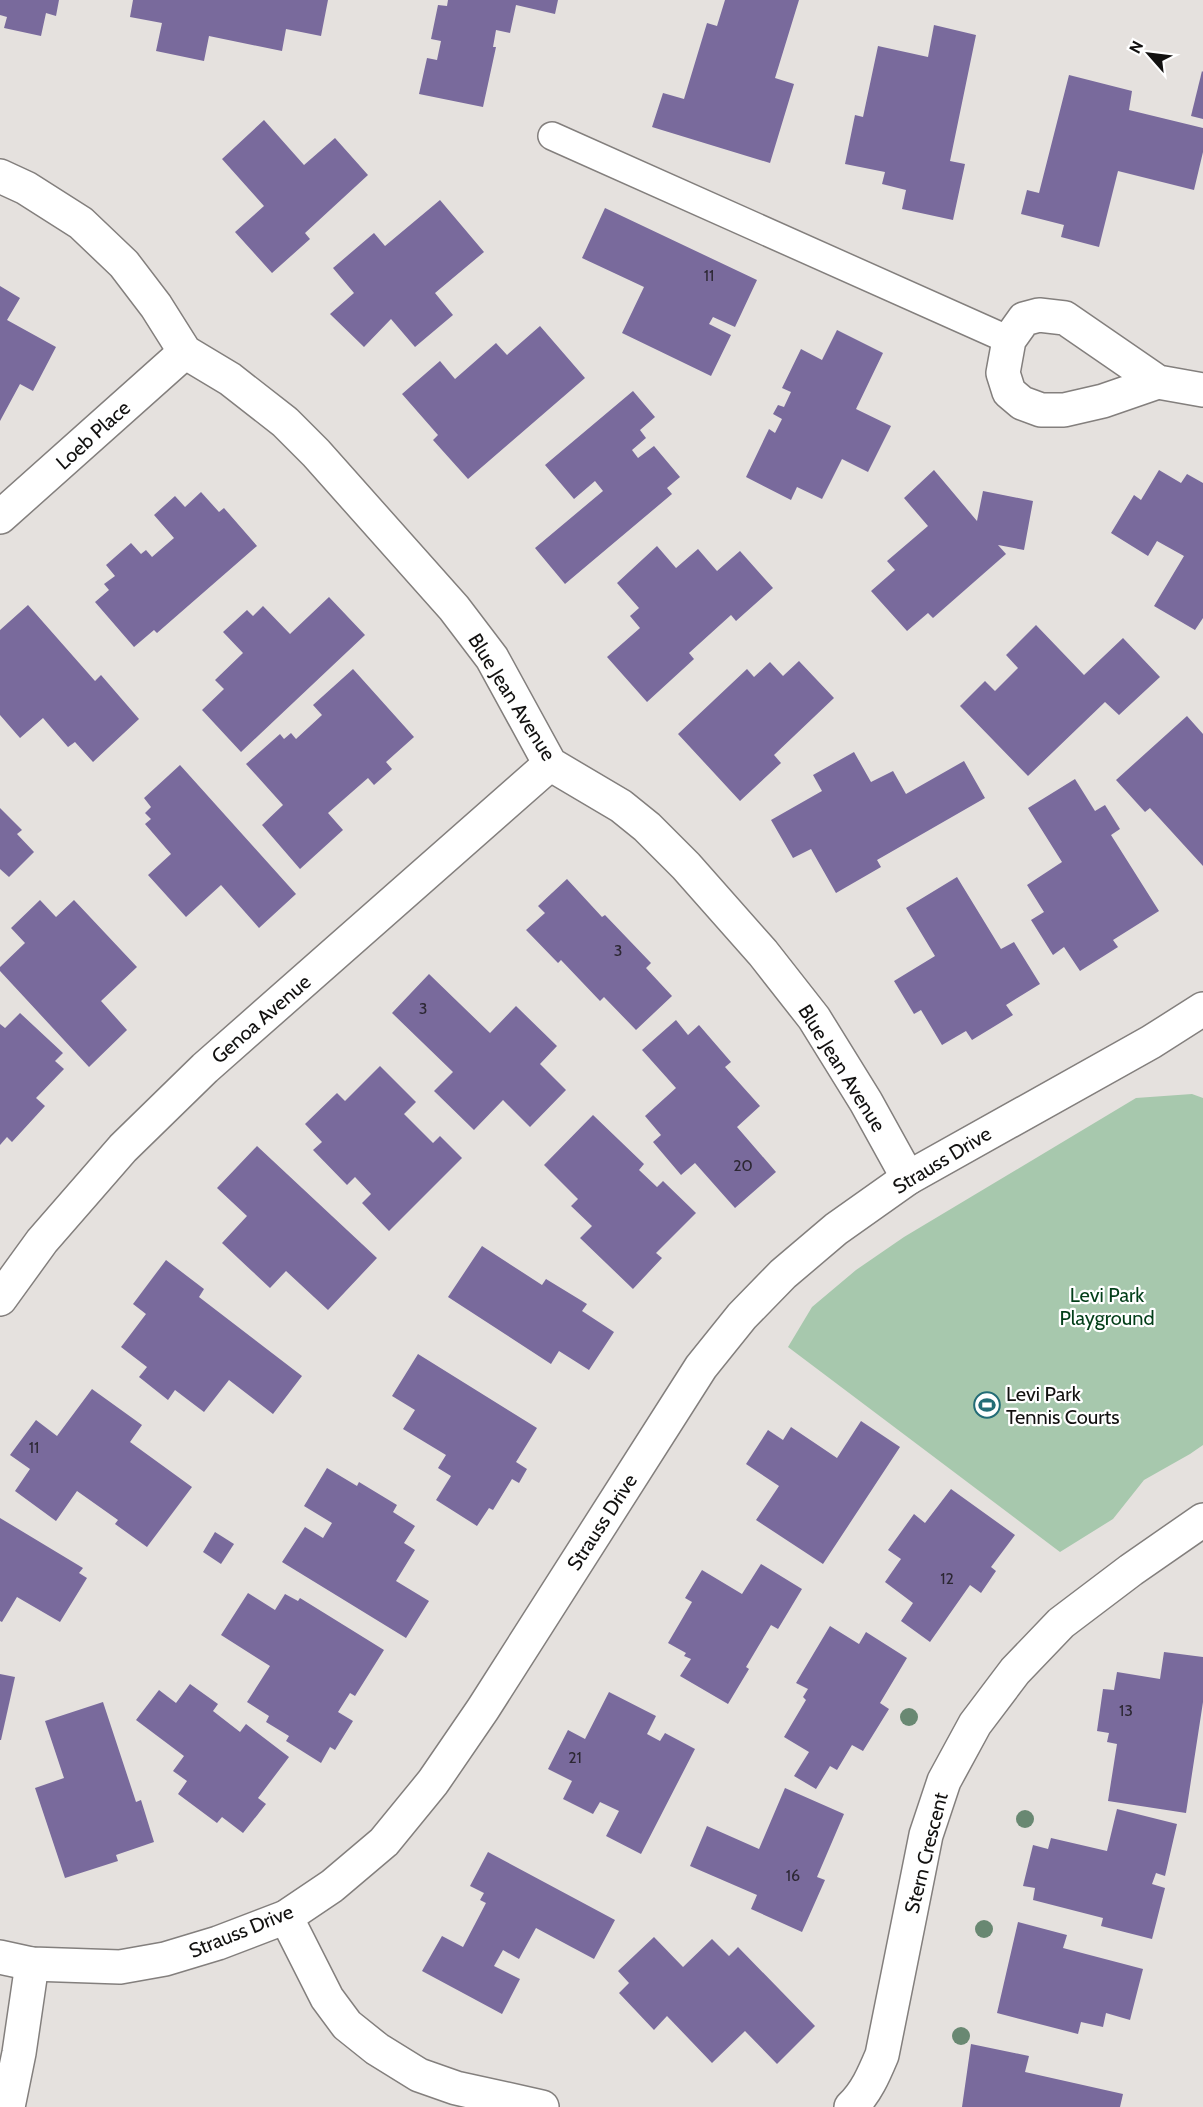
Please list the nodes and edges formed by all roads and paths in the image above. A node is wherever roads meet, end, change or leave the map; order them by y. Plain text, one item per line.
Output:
1 (552, 136) dead end
2 (0, 176) edge
3 (1009, 340) junction
4 (185, 352) junction
5 (1158, 382) junction
6 (1203, 390) edge
7 (0, 517) edge
8 (550, 764) junction
9 (1203, 1009) edge
10 (908, 1178) junction
11 (0, 1299) edge
12 (1203, 1520) edge
13 (286, 1917) junction
14 (0, 1957) edge
15 (33, 1964) junction
16 (8, 2107) edge
17 (542, 2107) edge
18 (851, 2107) edge

1 - 3 lane
2 - 4 street, Blue Jean Avenue
3 - 5 street
3 - 5 street
4 - 7 street, Loeb Place
4 - 8 street, Blue Jean Avenue
5 - 6 street
8 - 10 street, Blue Jean Avenue
8 - 11 street, Genoa Avenue
9 - 10 street, Strauss Drive
10 - 13 street, Strauss Drive
12 - 18 street, Stern Crescent
13 - 15 street, Strauss Drive
13 - 17 street
14 - 15 street, Strauss Drive
15 - 16 street

